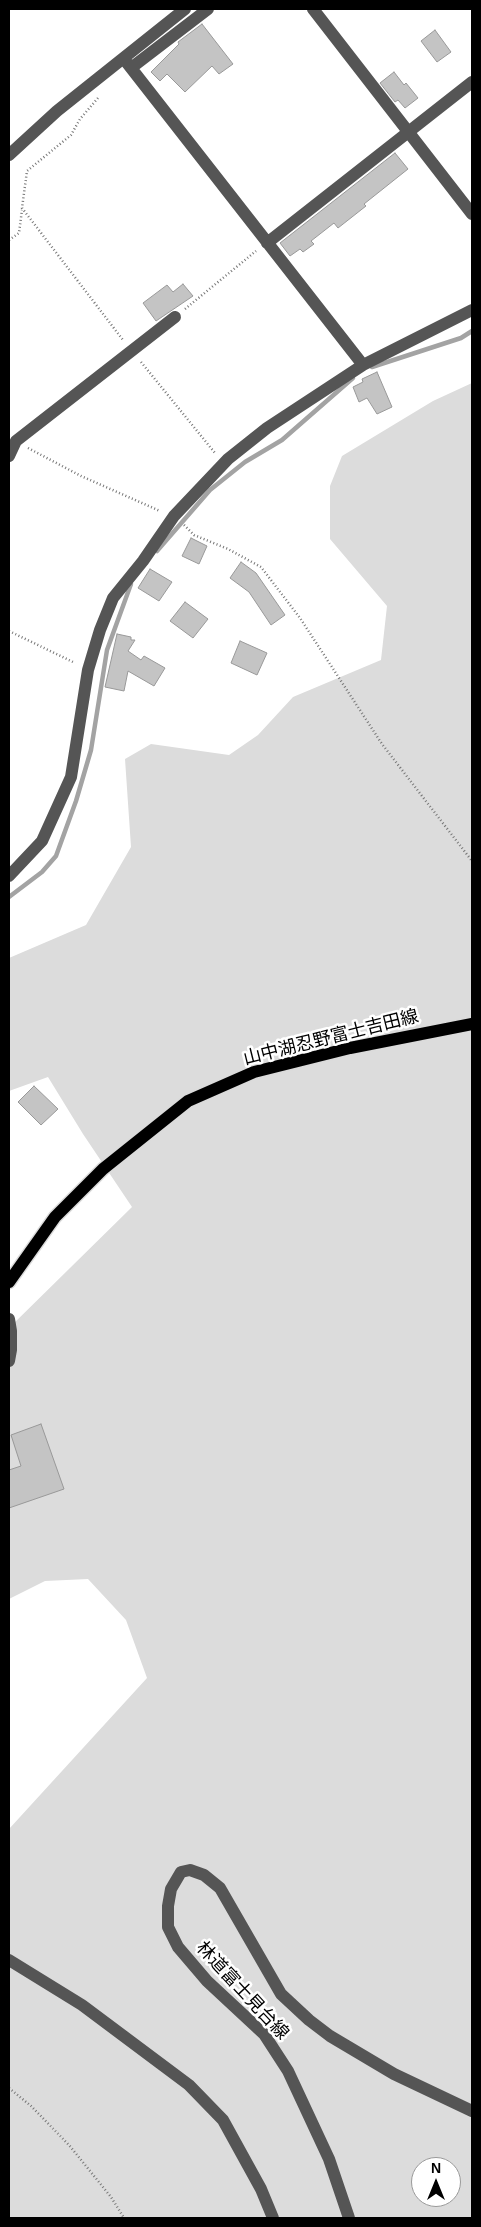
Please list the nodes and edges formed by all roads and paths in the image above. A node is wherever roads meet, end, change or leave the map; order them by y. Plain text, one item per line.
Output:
1 (185, 9) edge
2 (208, 9) edge
3 (313, 9) edge
4 (127, 64) junction
5 (472, 82) edge
6 (98, 97) dead end
7 (408, 132) junction
8 (9, 155) edge
9 (22, 208) junction
10 (472, 214) edge
11 (9, 240) edge
12 (267, 243) junction
13 (472, 310) edge
14 (175, 317) joint
15 (132, 351) junction
16 (363, 365) junction
17 (16, 441) junction
18 (9, 456) edge
19 (223, 464) junction
20 (174, 516) junction
21 (9, 631) edge
22 (88, 670) junction
23 (472, 861) edge
24 (9, 876) edge
25 (472, 1024) edge
26 (9, 1282) edge
27 (9, 1319) edge
28 (9, 1361) edge
29 (9, 1960) edge
30 (9, 2088) edge
31 (472, 2111) edge
32 (124, 2218) edge
33 (273, 2218) edge
34 (349, 2218) edge

1 - 4 street
2 - 4 street
3 - 7 street
4 - 8 street
4 - 12 street
5 - 7 street
6 - 9 path
7 - 10 street
7 - 12 street
9 - 11 path
9 - 15 path
12 - 14 path
12 - 16 street
13 - 16 street
14 - 15 street
15 - 17 street
15 - 19 path
16 - 19 street
17 - 18 street
17 - 20 path
19 - 20 street
20 - 22 street
20 - 23 path
21 - 22 path
22 - 24 street
25 - 26 main road, 山中湖忍野富士吉田線
27 - 28 street
29 - 33 street
30 - 32 path
31 - 34 street, 林道富士見台線

